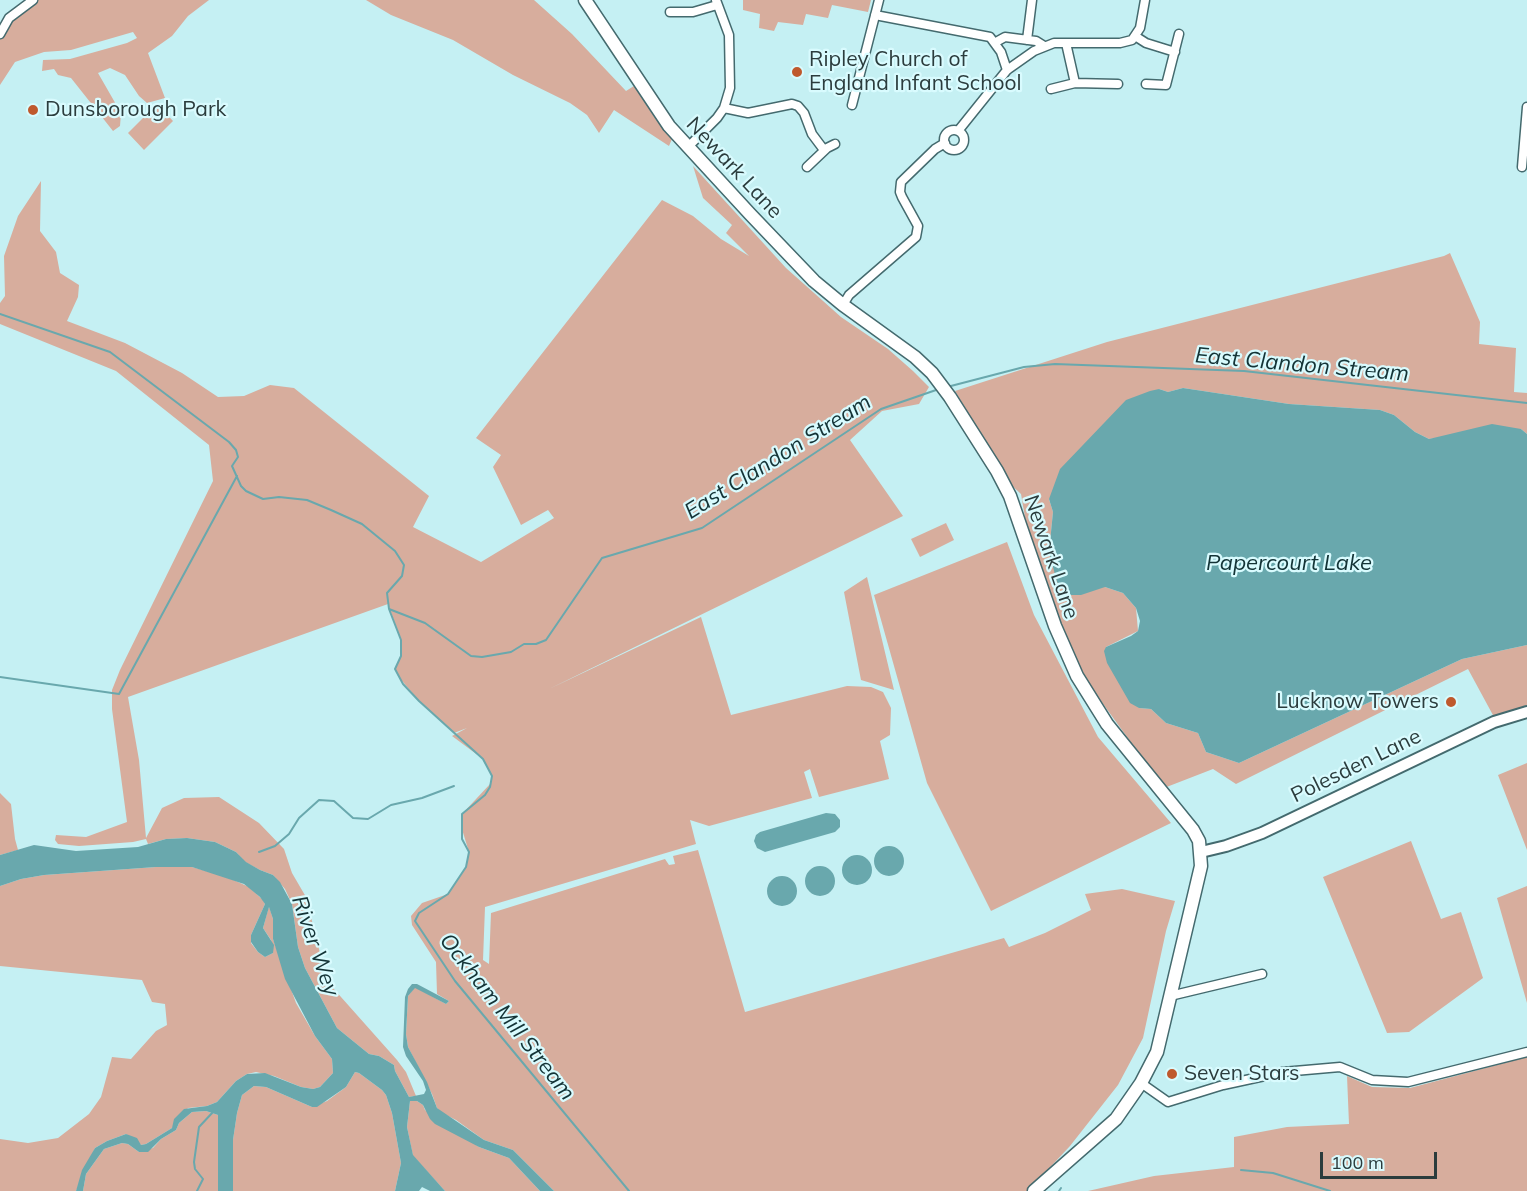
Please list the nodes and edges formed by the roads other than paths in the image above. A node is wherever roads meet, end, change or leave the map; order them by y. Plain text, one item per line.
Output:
1 (33, 0) edge
2 (585, 0) edge
3 (879, 0) edge
4 (1032, 0) edge
5 (1145, 0) edge
6 (717, 3) edge
7 (670, 12) dead end
8 (875, 15) junction
9 (0, 34) edge
10 (1179, 34) dead end
11 (1135, 36) junction
12 (1027, 40) junction
13 (996, 42) junction
14 (1066, 43) junction
15 (1044, 46) junction
16 (1175, 52) junction
17 (1007, 70) junction
18 (1075, 83) junction
19 (1118, 84) dead end
20 (1146, 84) dead end
21 (1051, 89) dead end
22 (852, 105) dead end
23 (1527, 107) edge
24 (724, 108) junction
25 (818, 124) dead end
26 (810, 130) junction
27 (958, 131) junction
28 (945, 143) junction
29 (835, 144) dead end
30 (688, 147) junction
31 (824, 150) junction
32 (807, 166) dead end
33 (1522, 167) dead end
34 (843, 305) junction
35 (1527, 712) edge
36 (1201, 852) junction
37 (1263, 974) dead end
38 (1170, 996) junction
39 (1527, 1052) edge
40 (1141, 1083) junction
41 (1034, 1191) edge

1 - 9 street
2 - 30 main road, Newark Lane
3 - 8 street
4 - 12 street
5 - 11 street
6 - 7 street
6 - 24 street
8 - 13 street
8 - 22 street
10 - 16 street
11 - 14 street
11 - 16 street
12 - 13 street
12 - 15 street
13 - 17 street
14 - 15 street
14 - 18 street
15 - 17 street
16 - 20 street
17 - 27 street
18 - 19 street
18 - 21 street
23 - 33 street
24 - 26 street
24 - 30 street
25 - 26 street
26 - 31 street
27 - 28 street
27 - 28 street
28 - 34 street
29 - 31 street
30 - 34 main road, Newark Lane
31 - 32 street
34 - 36 main road, Newark Lane
35 - 36 street, Polesden Lane
36 - 38 main road
37 - 38 street
38 - 40 main road
39 - 40 street
40 - 41 main road

